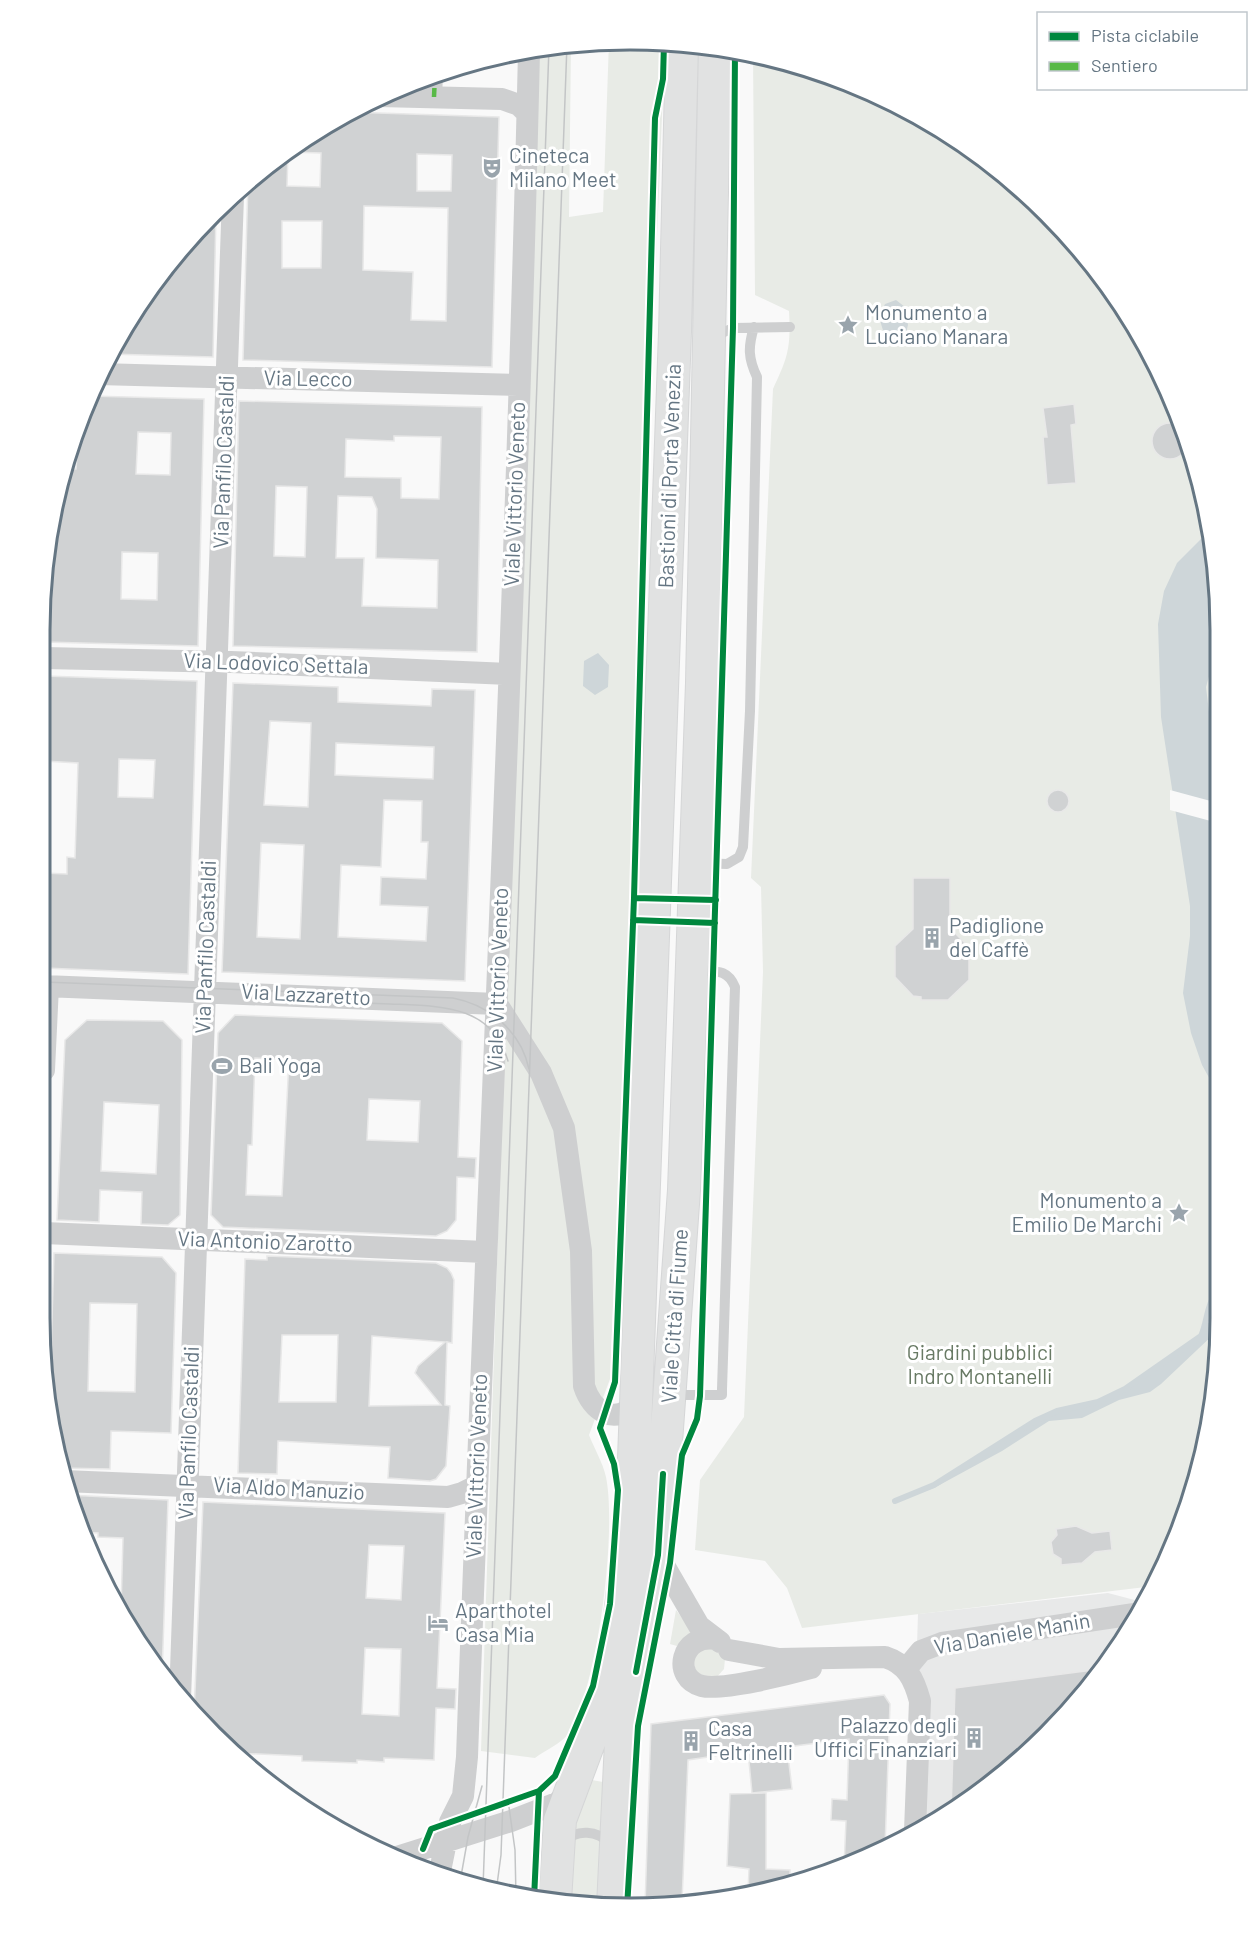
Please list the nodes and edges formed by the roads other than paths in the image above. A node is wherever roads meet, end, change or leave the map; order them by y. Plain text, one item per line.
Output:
1 (682, 52) edge
2 (715, 56) edge
3 (529, 59) edge
4 (435, 86) edge
5 (528, 113) junction
6 (233, 206) edge
7 (754, 327) junction
8 (790, 327) dead end
9 (710, 338) junction
10 (108, 374) edge
11 (226, 378) junction
12 (518, 385) junction
13 (50, 658) edge
14 (216, 662) junction
15 (509, 674) junction
16 (695, 863) junction
17 (655, 908) joint
18 (693, 910) joint
19 (691, 969) junction
20 (50, 986) edge
21 (205, 990) junction
22 (497, 1004) junction
23 (50, 1233) edge
24 (196, 1239) junction
25 (485, 1252) junction
26 (670, 1395) junction
27 (636, 1403) junction
28 (73, 1481) edge
29 (187, 1485) junction
30 (476, 1486) junction
31 (657, 1555) junction
32 (1128, 1615) edge
33 (722, 1645) junction
34 (859, 1656) junction
35 (906, 1669) junction
36 (180, 1685) edge
37 (713, 1687) junction
38 (615, 1713) junction
39 (567, 1795) junction
40 (915, 1822) edge
41 (444, 1843) junction
42 (556, 1848) junction
43 (616, 1848) junction
44 (409, 1853) edge
45 (441, 1866) edge
46 (555, 1893) edge
47 (613, 1897) edge

1 - 17 main road, Bastioni di Porta Venezia
2 - 9 main road, Bastioni di Porta Venezia
3 - 5 street, Viale Vittorio Veneto
4 - 5 street
5 - 12 street, Viale Vittorio Veneto
6 - 11 street, Via Panfilo Castaldi
7 - 8 lane
7 - 9 lane
7 - 16 lane
9 - 16 main road, Bastioni di Porta Venezia
10 - 11 street, Via Lecco
11 - 12 street, Via Lecco
11 - 14 street, Via Panfilo Castaldi
12 - 15 street, Viale Vittorio Veneto
13 - 14 street, Via Lodovico Settala
14 - 15 street, Via Lodovico Settala
14 - 21 street, Via Panfilo Castaldi
15 - 22 street, Viale Vittorio Veneto
16 - 18 main road, Bastioni di Porta Venezia
17 - 27 main road, Viale Città di Fiume
18 - 19 main road, Viale Città di Fiume
19 - 26 main road, Viale Città di Fiume
19 - 26 lane
20 - 21 street, Via Lazzaretto
21 - 22 street, Via Lazzaretto
21 - 24 street, Via Panfilo Castaldi
22 - 25 street, Viale Vittorio Veneto
22 - 27 street, Viale Città di Fiume
23 - 24 street, Via Antonio Zarotto
24 - 25 street, Via Antonio Zarotto
24 - 29 street, Via Panfilo Castaldi
25 - 30 street, Viale Vittorio Veneto
26 - 31 main road, Viale Città di Fiume
27 - 38 main road, Viale Città di Fiume
28 - 29 street, Via Aldo Manuzio
29 - 30 street, Via Aldo Manuzio
29 - 36 street, Via Panfilo Castaldi
30 - 41 street, Viale Vittorio Veneto
31 - 33 street
31 - 38 main road, Viale Città di Fiume
32 - 35 street, Via Daniele Manin
33 - 34 street, Via Daniele Manin
33 - 37 street
33 - 37 street, Via Daniele Manin
34 - 35 street, Via Daniele Manin
34 - 37 street, Via Daniele Manin
35 - 40 street
38 - 39 main road
38 - 43 main road
39 - 41 street
39 - 42 main road
41 - 44 street
41 - 45 street, Viale Vittorio Veneto
42 - 43 lane
42 - 46 main road
43 - 47 main road

